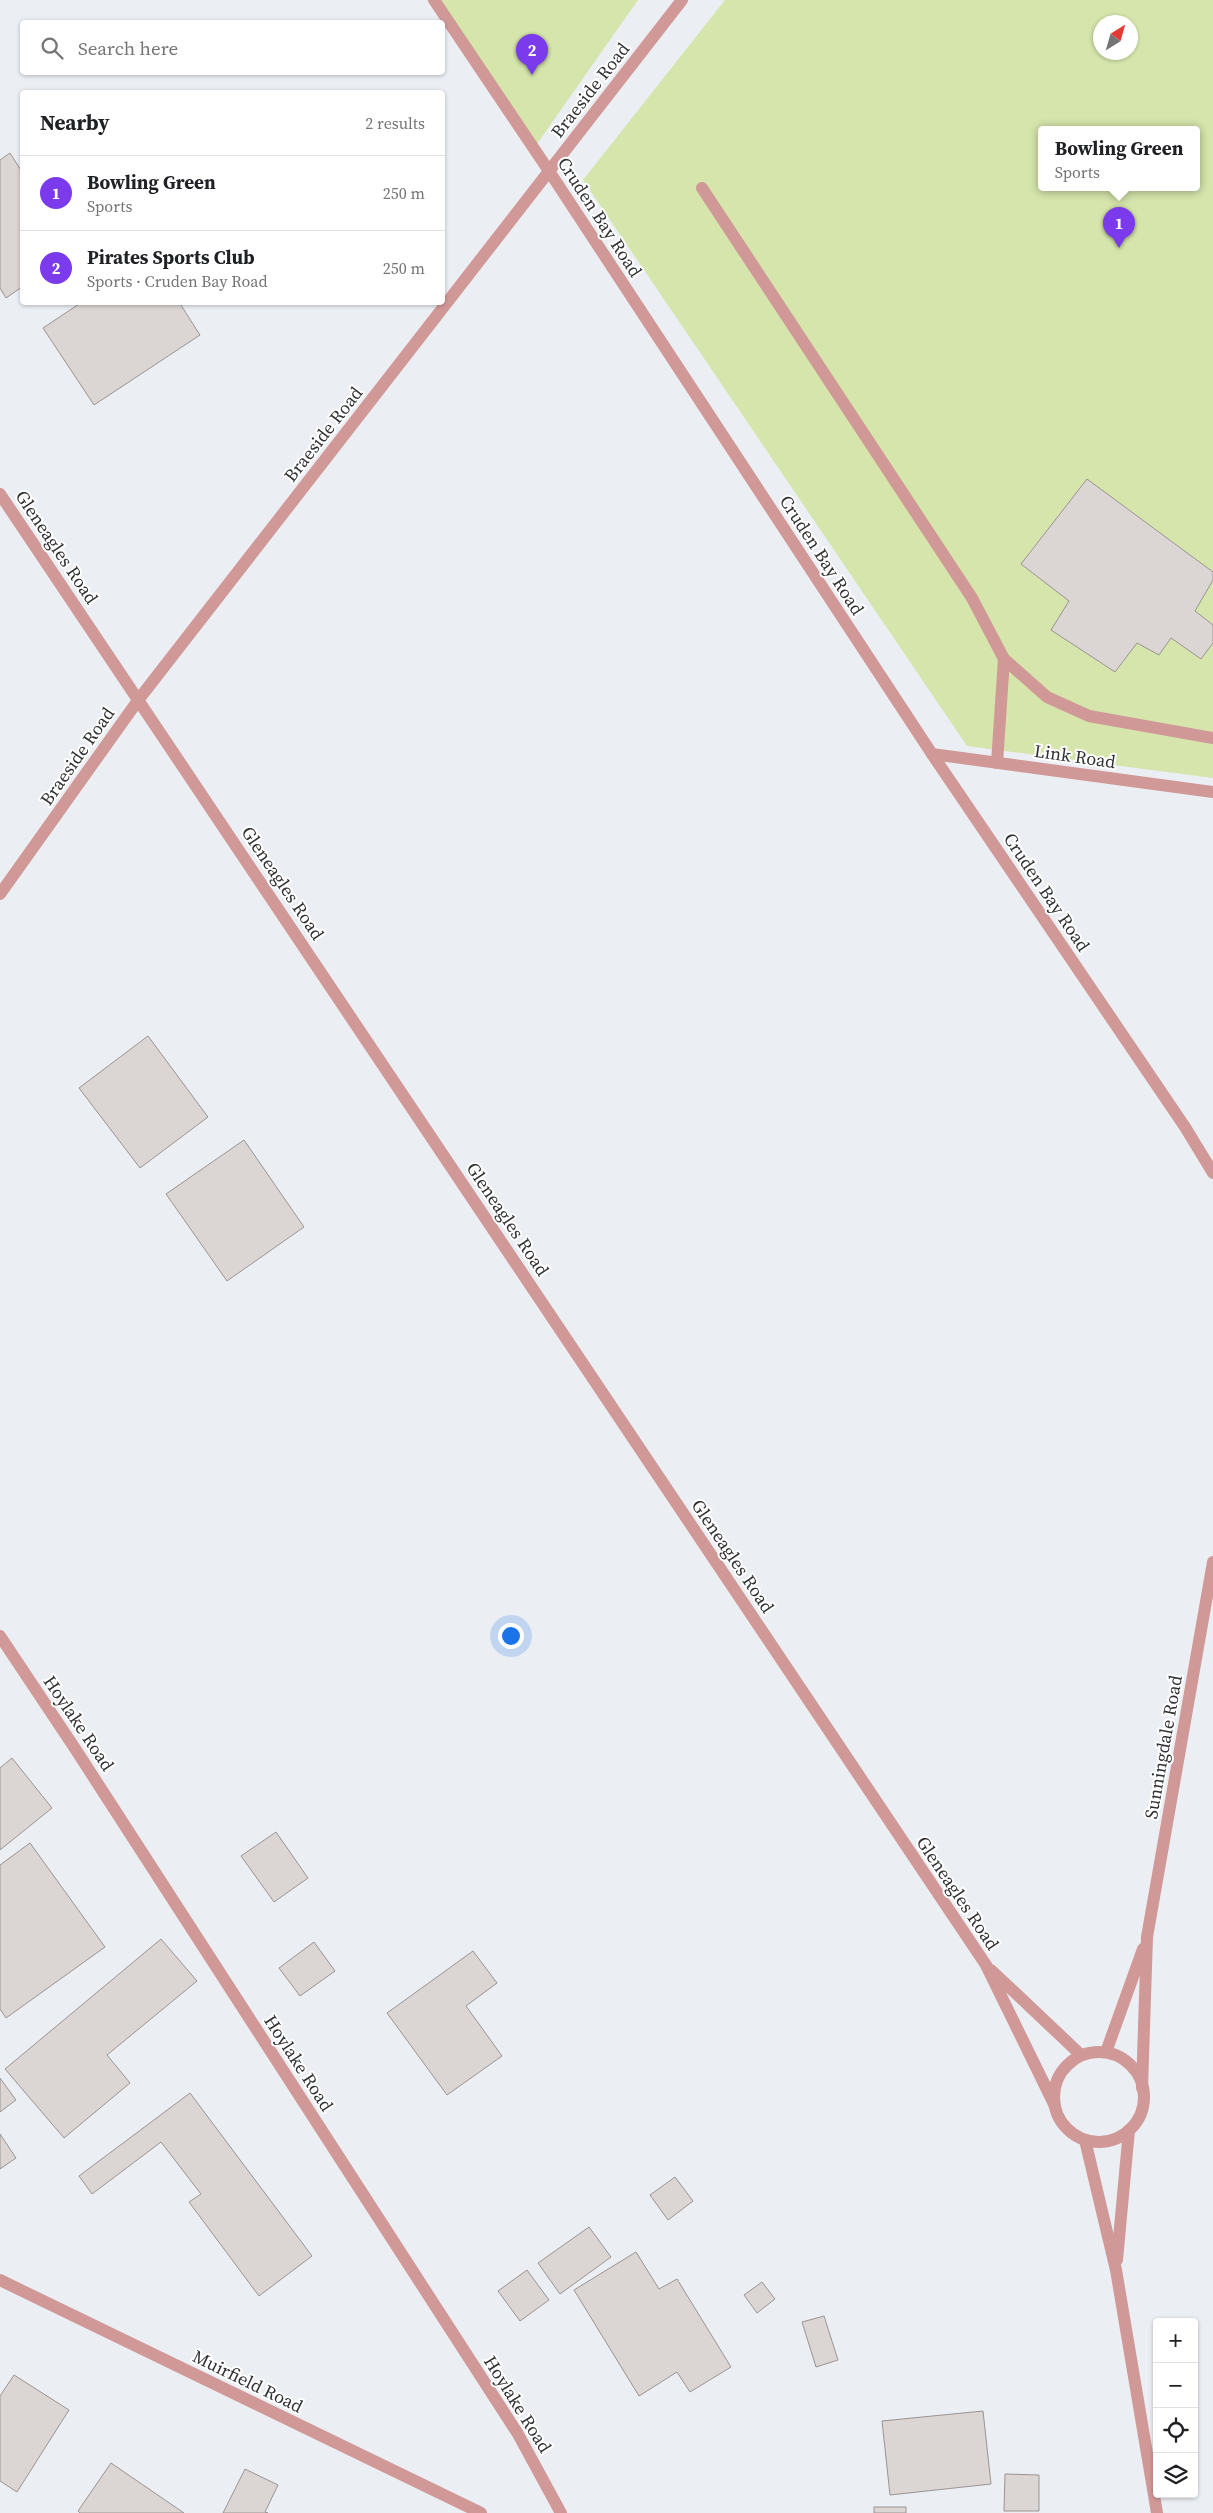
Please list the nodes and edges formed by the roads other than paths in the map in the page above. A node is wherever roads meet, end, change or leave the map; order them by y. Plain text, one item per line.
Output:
1 (434, 0) edge
2 (682, 0) edge
3 (549, 171) junction
4 (702, 188) dead end
5 (445, 305) edge
6 (445, 305) edge
7 (0, 494) edge
8 (1004, 659) junction
9 (139, 699) junction
10 (1213, 738) edge
11 (932, 754) junction
12 (997, 763) junction
13 (1213, 792) edge
14 (0, 894) edge
15 (1213, 1174) edge
16 (1213, 1562) edge
17 (0, 1636) edge
18 (1147, 1937) junction
19 (986, 1965) junction
20 (1106, 2052) junction
21 (1081, 2055) junction
22 (1142, 2088) junction
23 (1055, 2106) junction
24 (1129, 2130) junction
25 (1085, 2140) junction
26 (1116, 2270) junction
27 (0, 2280) edge
28 (481, 2513) edge
29 (561, 2513) edge
30 (1157, 2513) edge

1 - 3 street, Cruden Bay Road
2 - 3 street, Braeside Road
3 - 5 street, Braeside Road
3 - 11 street, Cruden Bay Road
4 - 8 street
6 - 9 street, Braeside Road
7 - 9 street, Gleneagles Road
8 - 10 street
8 - 12 street
9 - 14 street, Braeside Road
9 - 19 street, Gleneagles Road
11 - 12 street, Link Road
11 - 15 street, Cruden Bay Road
12 - 13 street, Link Road
16 - 18 street, Sunningdale Road
17 - 29 street, Hoylake Road
18 - 20 street, Sunningdale Road
18 - 22 street, Sunningdale Road
19 - 21 street, Gleneagles Road
19 - 23 street, Gleneagles Road
20 - 21 street
20 - 22 street
21 - 23 street
22 - 24 street
23 - 25 street
24 - 25 street
24 - 26 street
25 - 26 street
26 - 30 street
27 - 28 street, Muirfield Road

